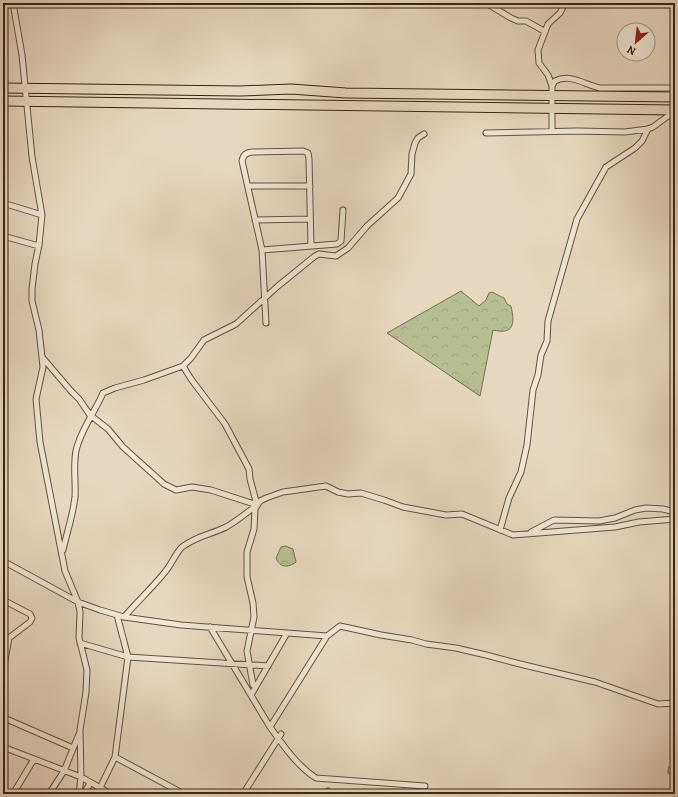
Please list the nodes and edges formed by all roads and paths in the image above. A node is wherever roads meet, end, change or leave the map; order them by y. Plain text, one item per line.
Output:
1 (13, 3) edge
2 (486, 3) edge
3 (565, 3) edge
4 (544, 31) junction
5 (3, 88) edge
6 (675, 88) edge
7 (25, 89) junction
8 (552, 90) junction
9 (675, 97) edge
10 (3, 101) edge
11 (27, 102) junction
12 (552, 109) junction
13 (675, 110) edge
14 (648, 129) junction
15 (552, 131) junction
16 (486, 133) dead end
17 (424, 134) dead end
18 (248, 186) junction
19 (310, 186) junction
20 (3, 203) edge
21 (343, 210) dead end
22 (42, 215) junction
23 (310, 219) junction
24 (255, 220) junction
25 (3, 236) edge
26 (39, 246) junction
27 (310, 246) junction
28 (262, 250) junction
29 (264, 298) junction
30 (266, 323) dead end
31 (42, 356) junction
32 (183, 366) junction
33 (92, 417) junction
34 (257, 505) junction
35 (675, 512) edge
36 (675, 518) edge
37 (500, 530) junction
38 (526, 534) junction
39 (62, 553) junction
40 (3, 561) edge
41 (3, 600) edge
42 (78, 602) junction
43 (117, 615) junction
44 (124, 617) junction
45 (210, 627) junction
46 (252, 630) junction
47 (287, 633) junction
48 (3, 635) edge
49 (327, 636) junction
50 (9, 638) junction
51 (80, 643) junction
52 (128, 657) junction
53 (233, 664) junction
54 (249, 665) junction
55 (268, 666) junction
56 (3, 671) edge
57 (253, 685) dead end
58 (251, 695) junction
59 (675, 703) edge
60 (3, 708) edge
61 (4, 718) junction
62 (270, 727) junction
63 (80, 730) junction
64 (280, 736) junction
65 (4, 747) edge
66 (73, 748) junction
67 (115, 757) junction
68 (34, 759) junction
69 (64, 771) junction
70 (81, 778) junction
71 (90, 783) junction
72 (425, 786) dead end
73 (100, 788) junction
74 (13, 794) edge
75 (50, 794) edge
76 (79, 794) edge
77 (84, 794) edge
78 (111, 794) edge
79 (184, 794) edge
80 (243, 794) edge

1 - 7 street
2 - 4 street
3 - 4 street
4 - 8 street
5 - 7 highway
6 - 8 street
7 - 8 highway
7 - 11 street
8 - 9 highway
8 - 12 street
10 - 11 highway
11 - 12 highway
11 - 22 street
12 - 13 highway
12 - 15 street
13 - 14 street
14 - 15 street
14 - 37 street
15 - 16 street
17 - 29 street
18 - 19 street
18 - 19 street
18 - 24 street
19 - 23 street
20 - 22 street
21 - 27 street
22 - 26 street
23 - 24 street
23 - 27 street
24 - 28 street
25 - 26 street
26 - 31 street
27 - 28 street
28 - 29 street
29 - 30 street
29 - 32 street
31 - 33 street
31 - 39 street
32 - 33 street
32 - 34 street
33 - 34 street
33 - 39 street
34 - 37 street
34 - 44 street
34 - 46 street
35 - 38 street
36 - 38 street
37 - 38 street
39 - 42 street
40 - 42 street
41 - 50 street
42 - 43 street
42 - 51 street
43 - 44 street
43 - 52 street
44 - 45 street
45 - 46 street
45 - 53 street
46 - 47 street
46 - 54 street
47 - 49 street
47 - 55 street
48 - 50 street
49 - 59 street
49 - 62 street
50 - 56 street
51 - 52 street
51 - 63 street
52 - 53 street
52 - 67 street
53 - 54 street
53 - 58 street
54 - 55 street
54 - 57 street
55 - 58 street
56 - 60 street
58 - 62 street
60 - 61 street
61 - 65 street
61 - 66 street
62 - 64 street
63 - 66 street
63 - 70 street
64 - 72 street
64 - 80 street
65 - 68 street
66 - 69 street
67 - 73 street
67 - 79 street
68 - 69 street
68 - 74 street
69 - 70 street
69 - 75 street
70 - 71 street
70 - 76 street
71 - 73 street
71 - 77 street
73 - 78 street

